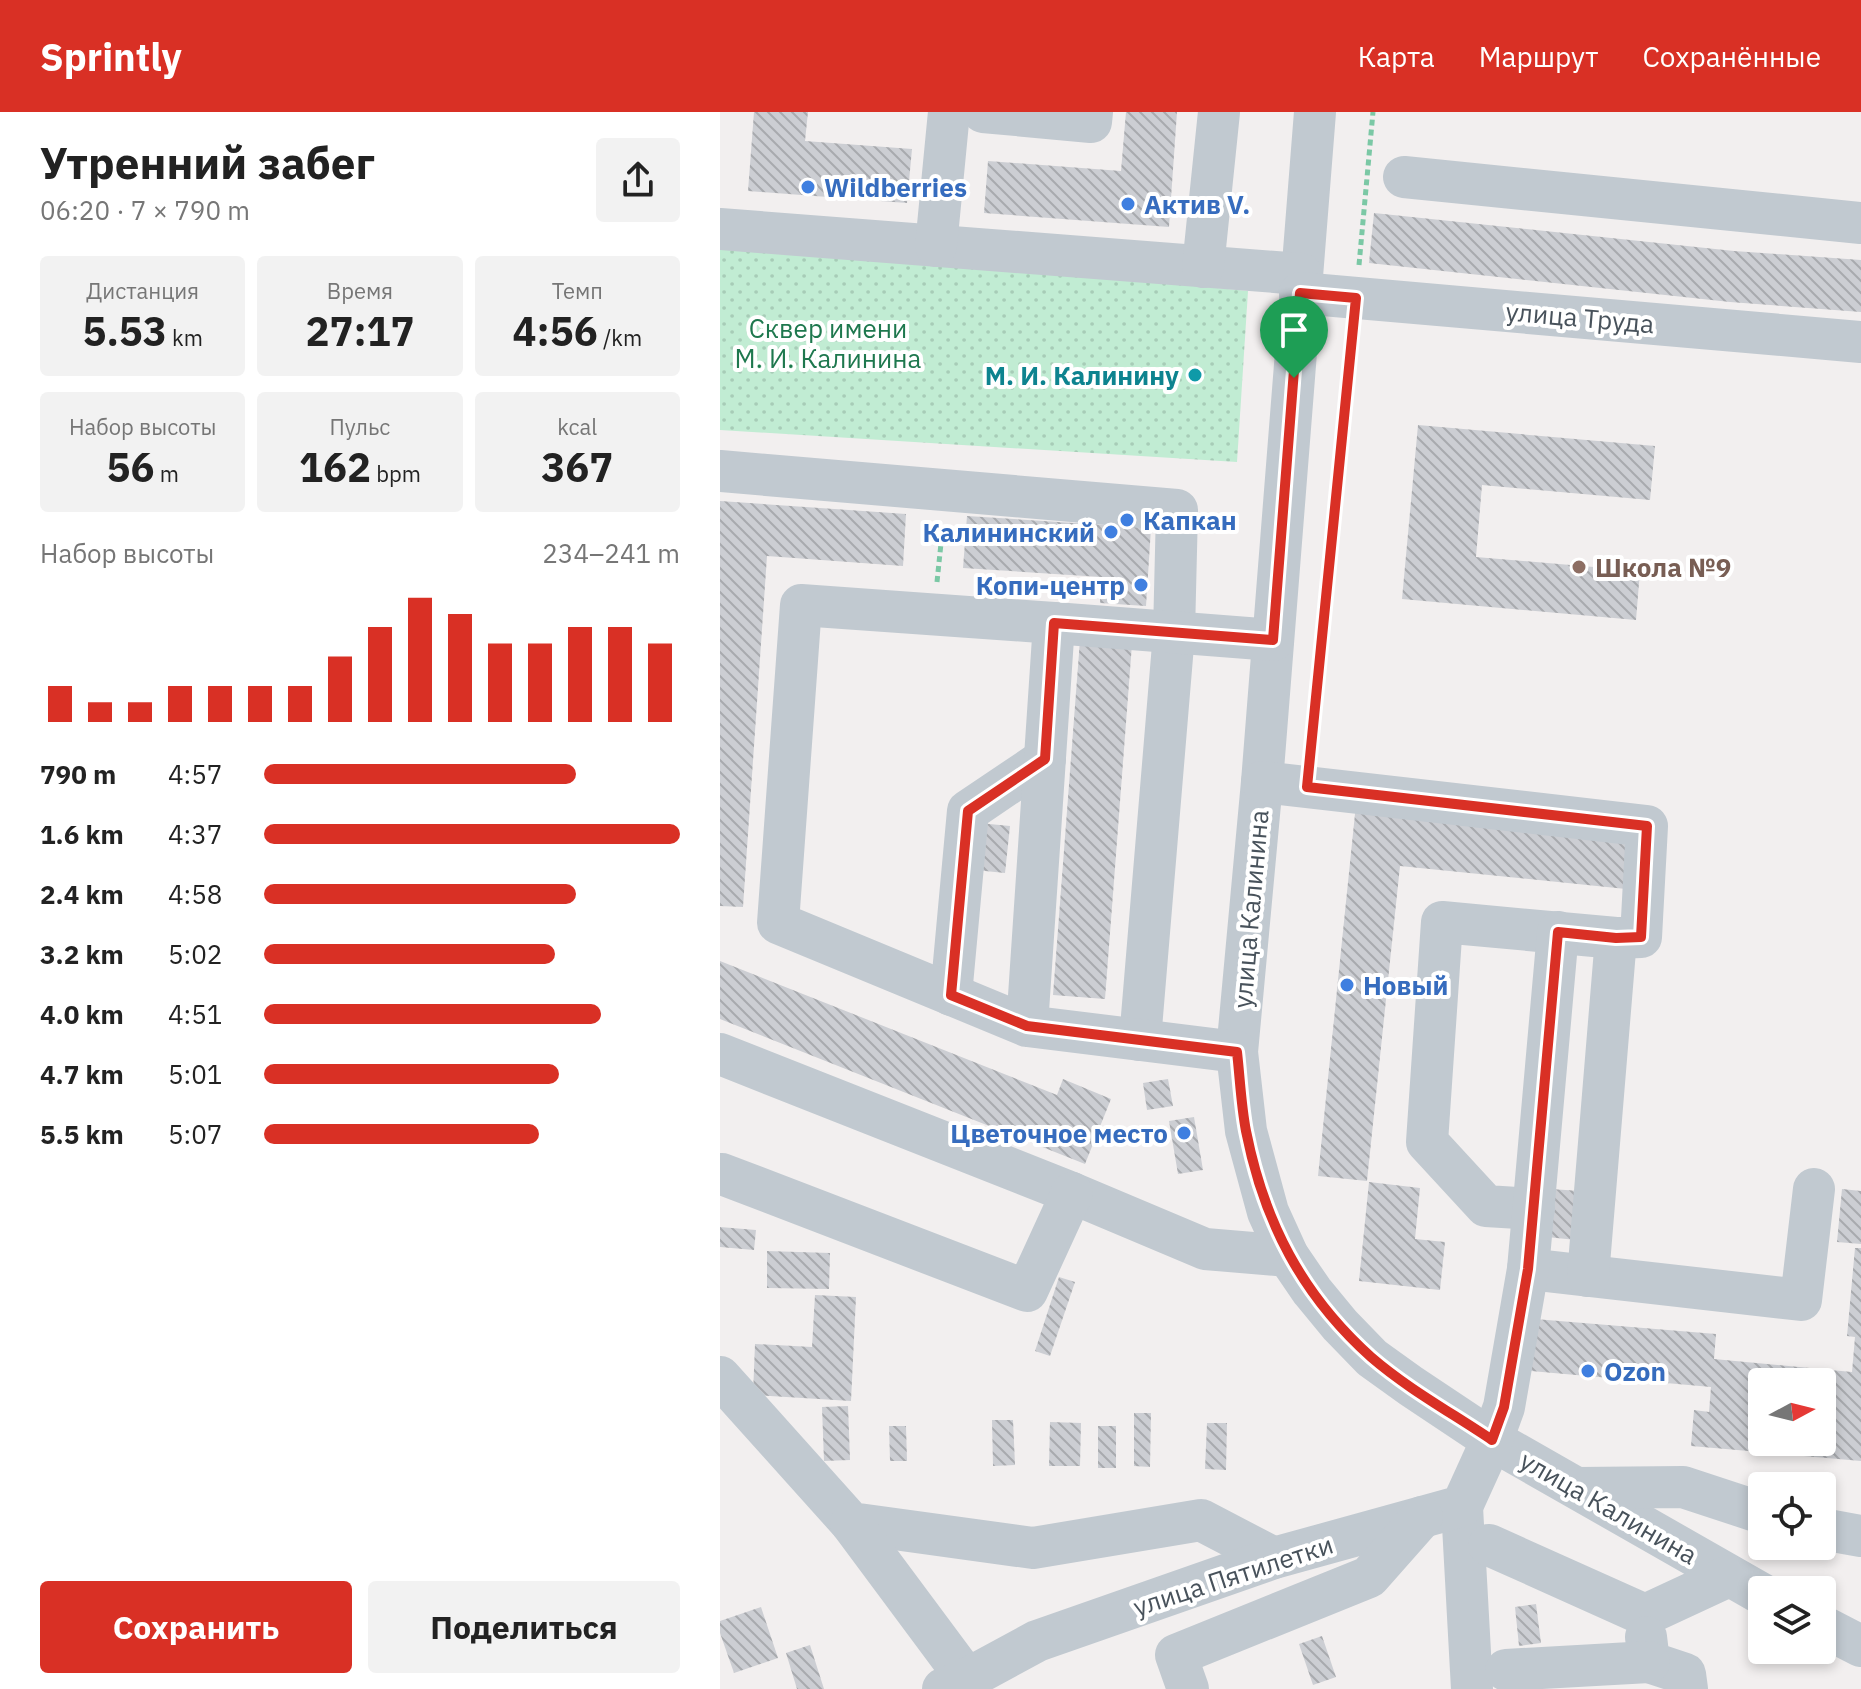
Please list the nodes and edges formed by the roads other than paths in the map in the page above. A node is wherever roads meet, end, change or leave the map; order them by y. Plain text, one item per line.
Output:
1 (949, 112) edge
2 (983, 112) edge
3 (1092, 112) edge
4 (1219, 112) edge
5 (1315, 112) edge
6 (1404, 177) dead end
7 (1861, 223) edge
8 (720, 229) edge
9 (936, 246) junction
10 (1203, 267) junction
11 (1301, 284) junction
12 (1861, 342) edge
13 (720, 471) edge
14 (1054, 623) junction
15 (1174, 633) junction
16 (1273, 640) junction
17 (1045, 759) junction
18 (1262, 782) junction
19 (1558, 932) junction
20 (1616, 938) junction
21 (951, 995) junction
22 (1027, 1026) junction
23 (1140, 1040) junction
24 (1237, 1052) junction
25 (720, 1054) edge
26 (722, 1174) edge
27 (1814, 1189) dead end
28 (1072, 1193) junction
29 (1534, 1209) junction
30 (1288, 1256) junction
31 (1528, 1269) junction
32 (1588, 1276) junction
33 (720, 1377) edge
34 (1492, 1440) junction
35 (1577, 1488) junction
36 (1462, 1506) junction
37 (1748, 1508) edge
38 (1422, 1517) junction
39 (851, 1523) junction
40 (1836, 1532) edge
41 (1861, 1536) edge
42 (1489, 1545) dead end
43 (1274, 1558) junction
44 (1746, 1585) edge
45 (1645, 1615) junction
46 (1836, 1633) edge
47 (1861, 1646) edge
48 (1649, 1662) junction
49 (1489, 1680) edge
50 (960, 1686) edge
51 (1188, 1689) edge
52 (1687, 1689) edge

1 - 9 street
2 - 3 street
4 - 10 street
5 - 11 street, улица Калинина
6 - 7 street
8 - 9 street, улица Труда
9 - 10 street, улица Труда
10 - 11 street, улица Труда
11 - 12 street, улица Труда
11 - 16 street, улица Калинина
13 - 15 street
14 - 15 street
14 - 17 street
14 - 21 street
15 - 16 street
15 - 23 street
16 - 18 street, улица Калинина
17 - 21 street
17 - 22 street
18 - 20 street
18 - 24 street, улица Калинина
19 - 20 street
19 - 29 street
19 - 29 street
20 - 32 street
21 - 22 street
22 - 23 street
23 - 24 street
24 - 30 street, улица Калинина
25 - 28 street
26 - 28 street
27 - 32 street
28 - 30 street
29 - 31 street
30 - 34 street, улица Калинина
31 - 32 street
31 - 34 street
33 - 39 street
34 - 35 street, улица Калинина
34 - 36 street
35 - 37 street
35 - 44 street, улица Калинина
36 - 38 street, улица Пятилетки
36 - 49 street
38 - 43 street, улица Пятилетки
38 - 51 street
39 - 43 street
39 - 50 street
40 - 41 street
42 - 45 street
43 - 50 street, улица Пятилетки
44 - 45 street
45 - 48 street
46 - 47 street
48 - 49 street
48 - 52 street

